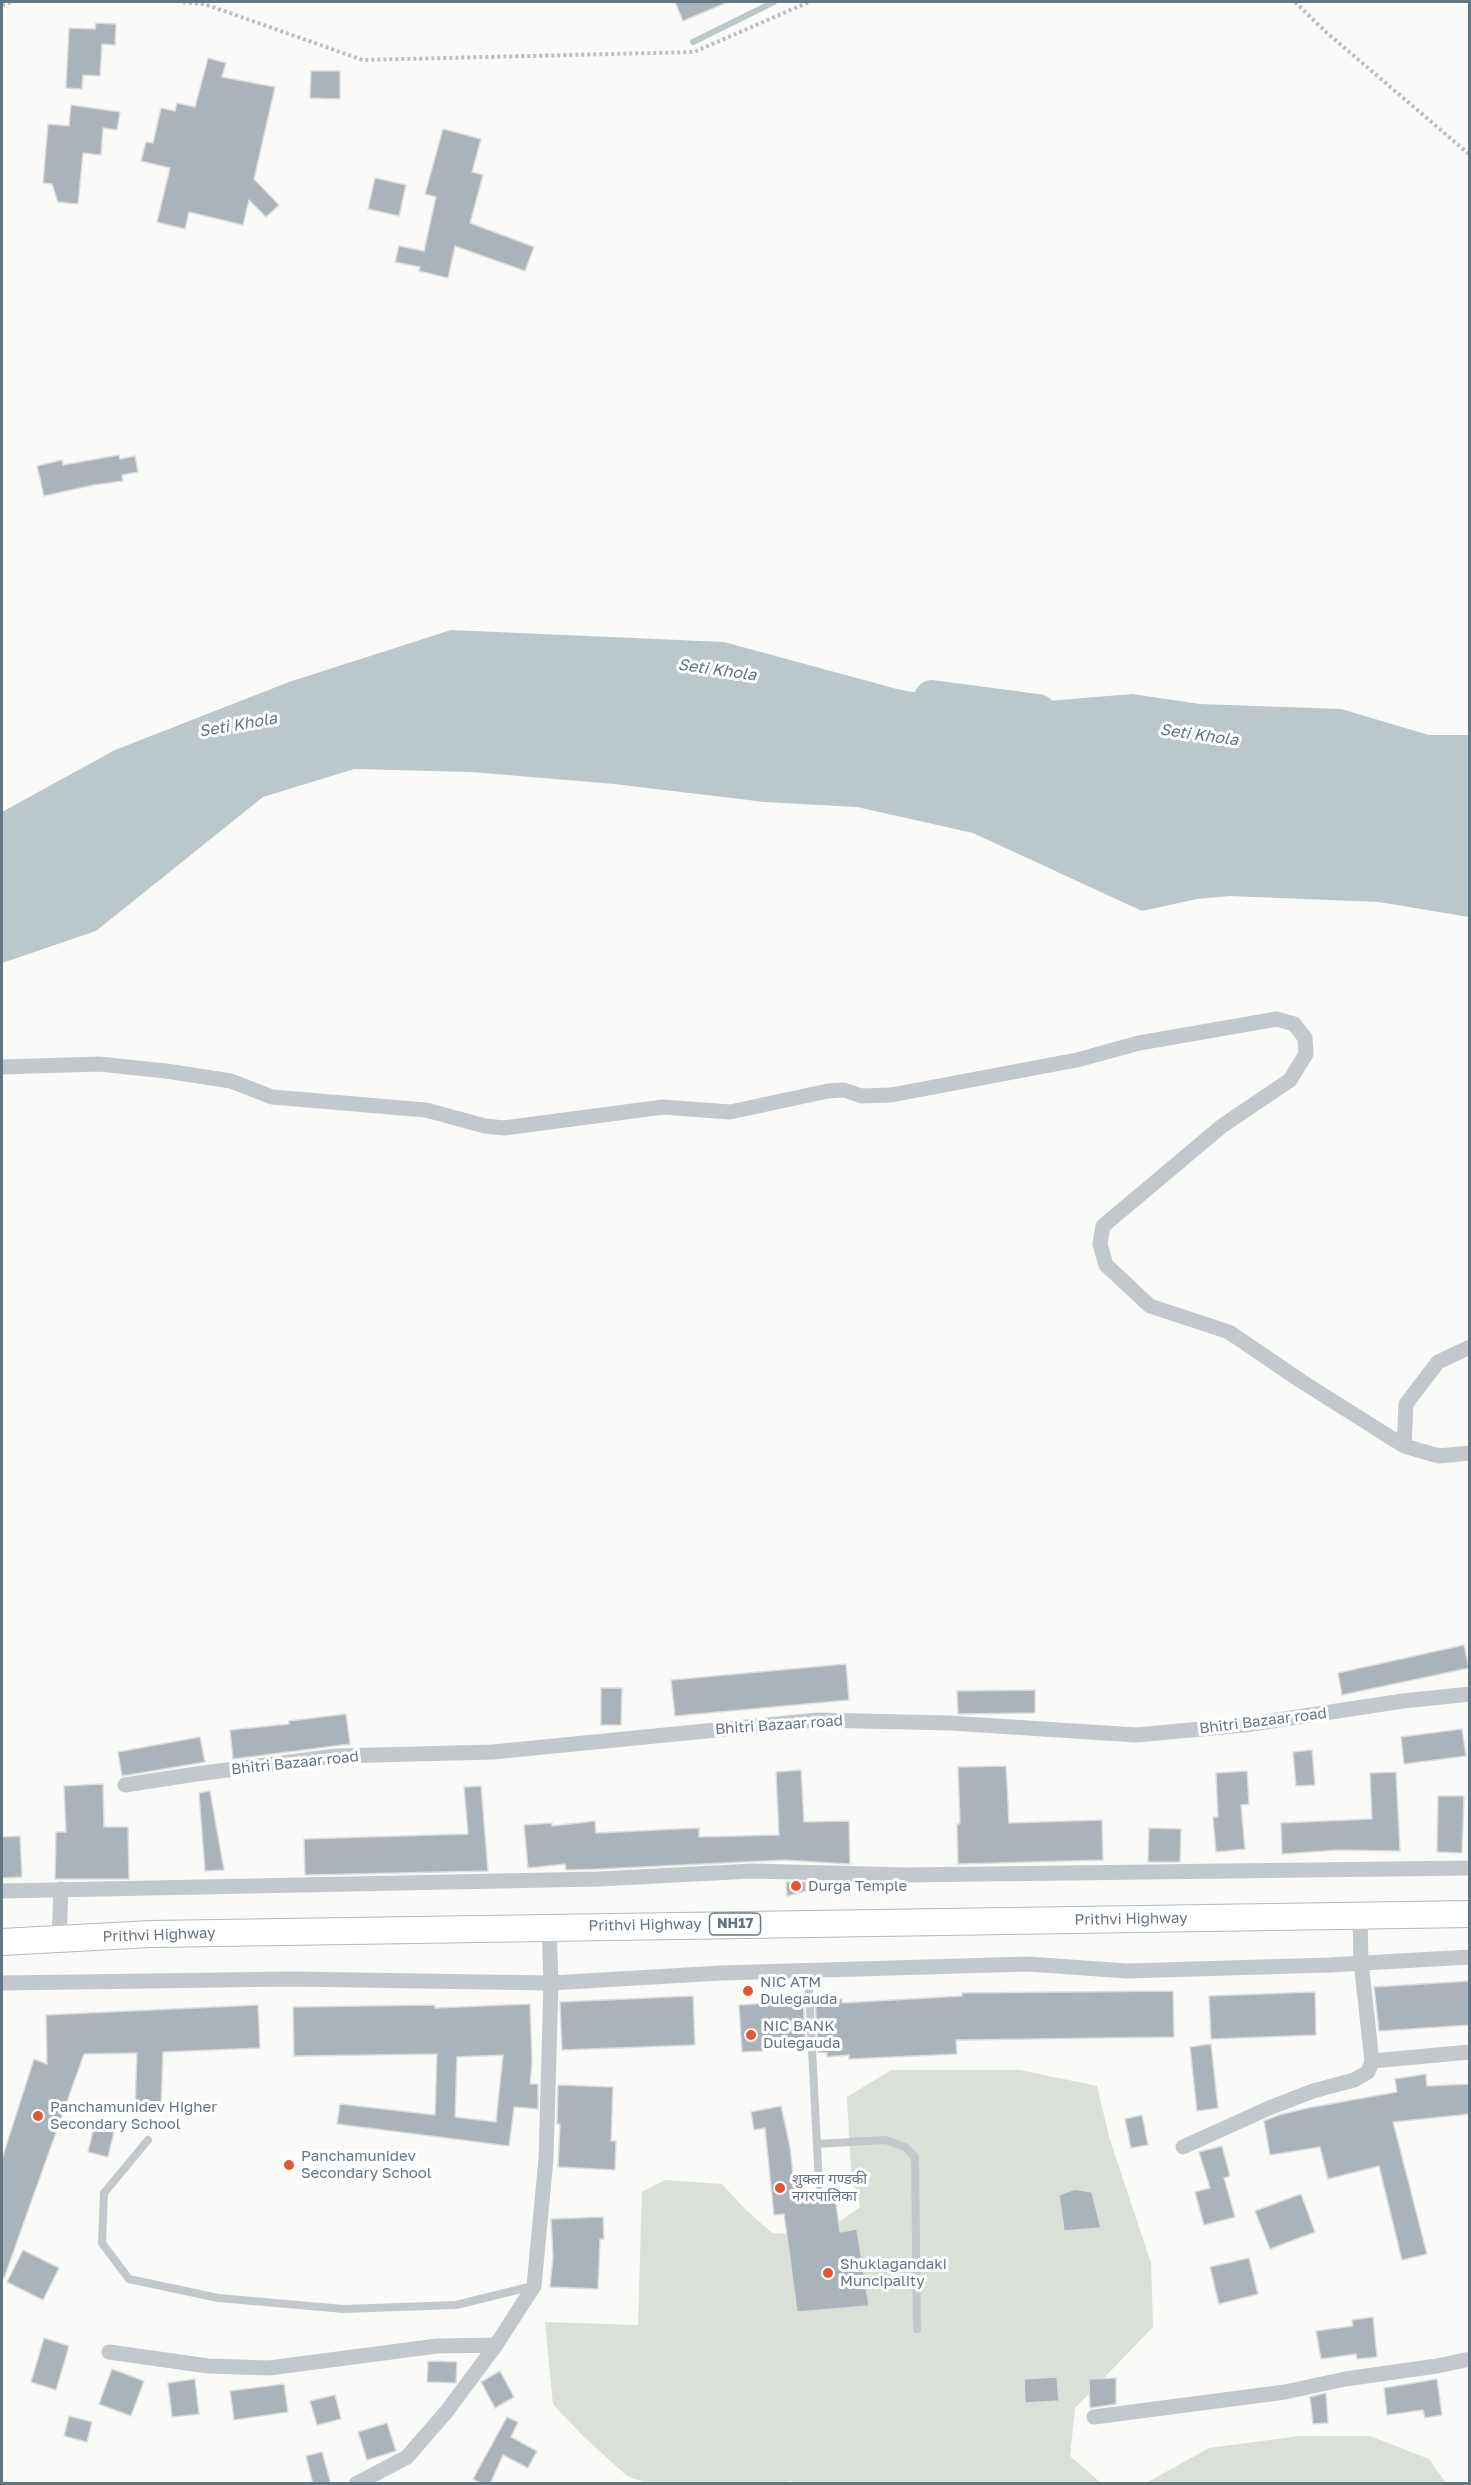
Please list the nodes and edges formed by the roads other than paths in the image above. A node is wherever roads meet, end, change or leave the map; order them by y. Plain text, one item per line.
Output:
1 (2, 1066) edge
2 (1470, 1347) edge
3 (1404, 1446) junction
4 (1470, 1454) edge
5 (1470, 1694) edge
6 (125, 1785) dead end
7 (1470, 1868) edge
8 (61, 1889) junction
9 (2, 1891) edge
10 (1470, 1914) edge
11 (1360, 1916) junction
12 (549, 1926) junction
13 (58, 1939) junction
14 (2, 1942) edge
15 (1470, 1956) edge
16 (1361, 1962) junction
17 (808, 1971) junction
18 (2, 1983) edge
19 (551, 1983) junction
20 (1470, 2052) edge
21 (1372, 2061) junction
22 (148, 2140) dead end
23 (817, 2144) junction
24 (1183, 2147) dead end
25 (819, 2185) dead end
26 (534, 2286) junction
27 (917, 2329) dead end
28 (495, 2345) junction
29 (109, 2352) dead end
30 (1470, 2359) edge
31 (1094, 2418) dead end
32 (356, 2484) edge

1 - 3 street
2 - 3 street
3 - 4 street
5 - 6 street, Bhitri Bazaar road
7 - 8 street
8 - 9 street
8 - 13 street
10 - 11 highway, Prithvi Highway / NH17
11 - 12 highway, Prithvi Highway / NH17
11 - 16 street
12 - 13 highway, Prithvi Highway / NH17
12 - 19 street
13 - 14 highway, Prithvi Highway / NH17
15 - 16 street
16 - 17 street
16 - 21 street
17 - 19 street
17 - 23 lane
18 - 19 street
19 - 26 street
20 - 21 street
21 - 24 street
22 - 26 lane
23 - 25 lane
23 - 27 lane
26 - 28 street
28 - 29 street
28 - 32 street
30 - 31 street

